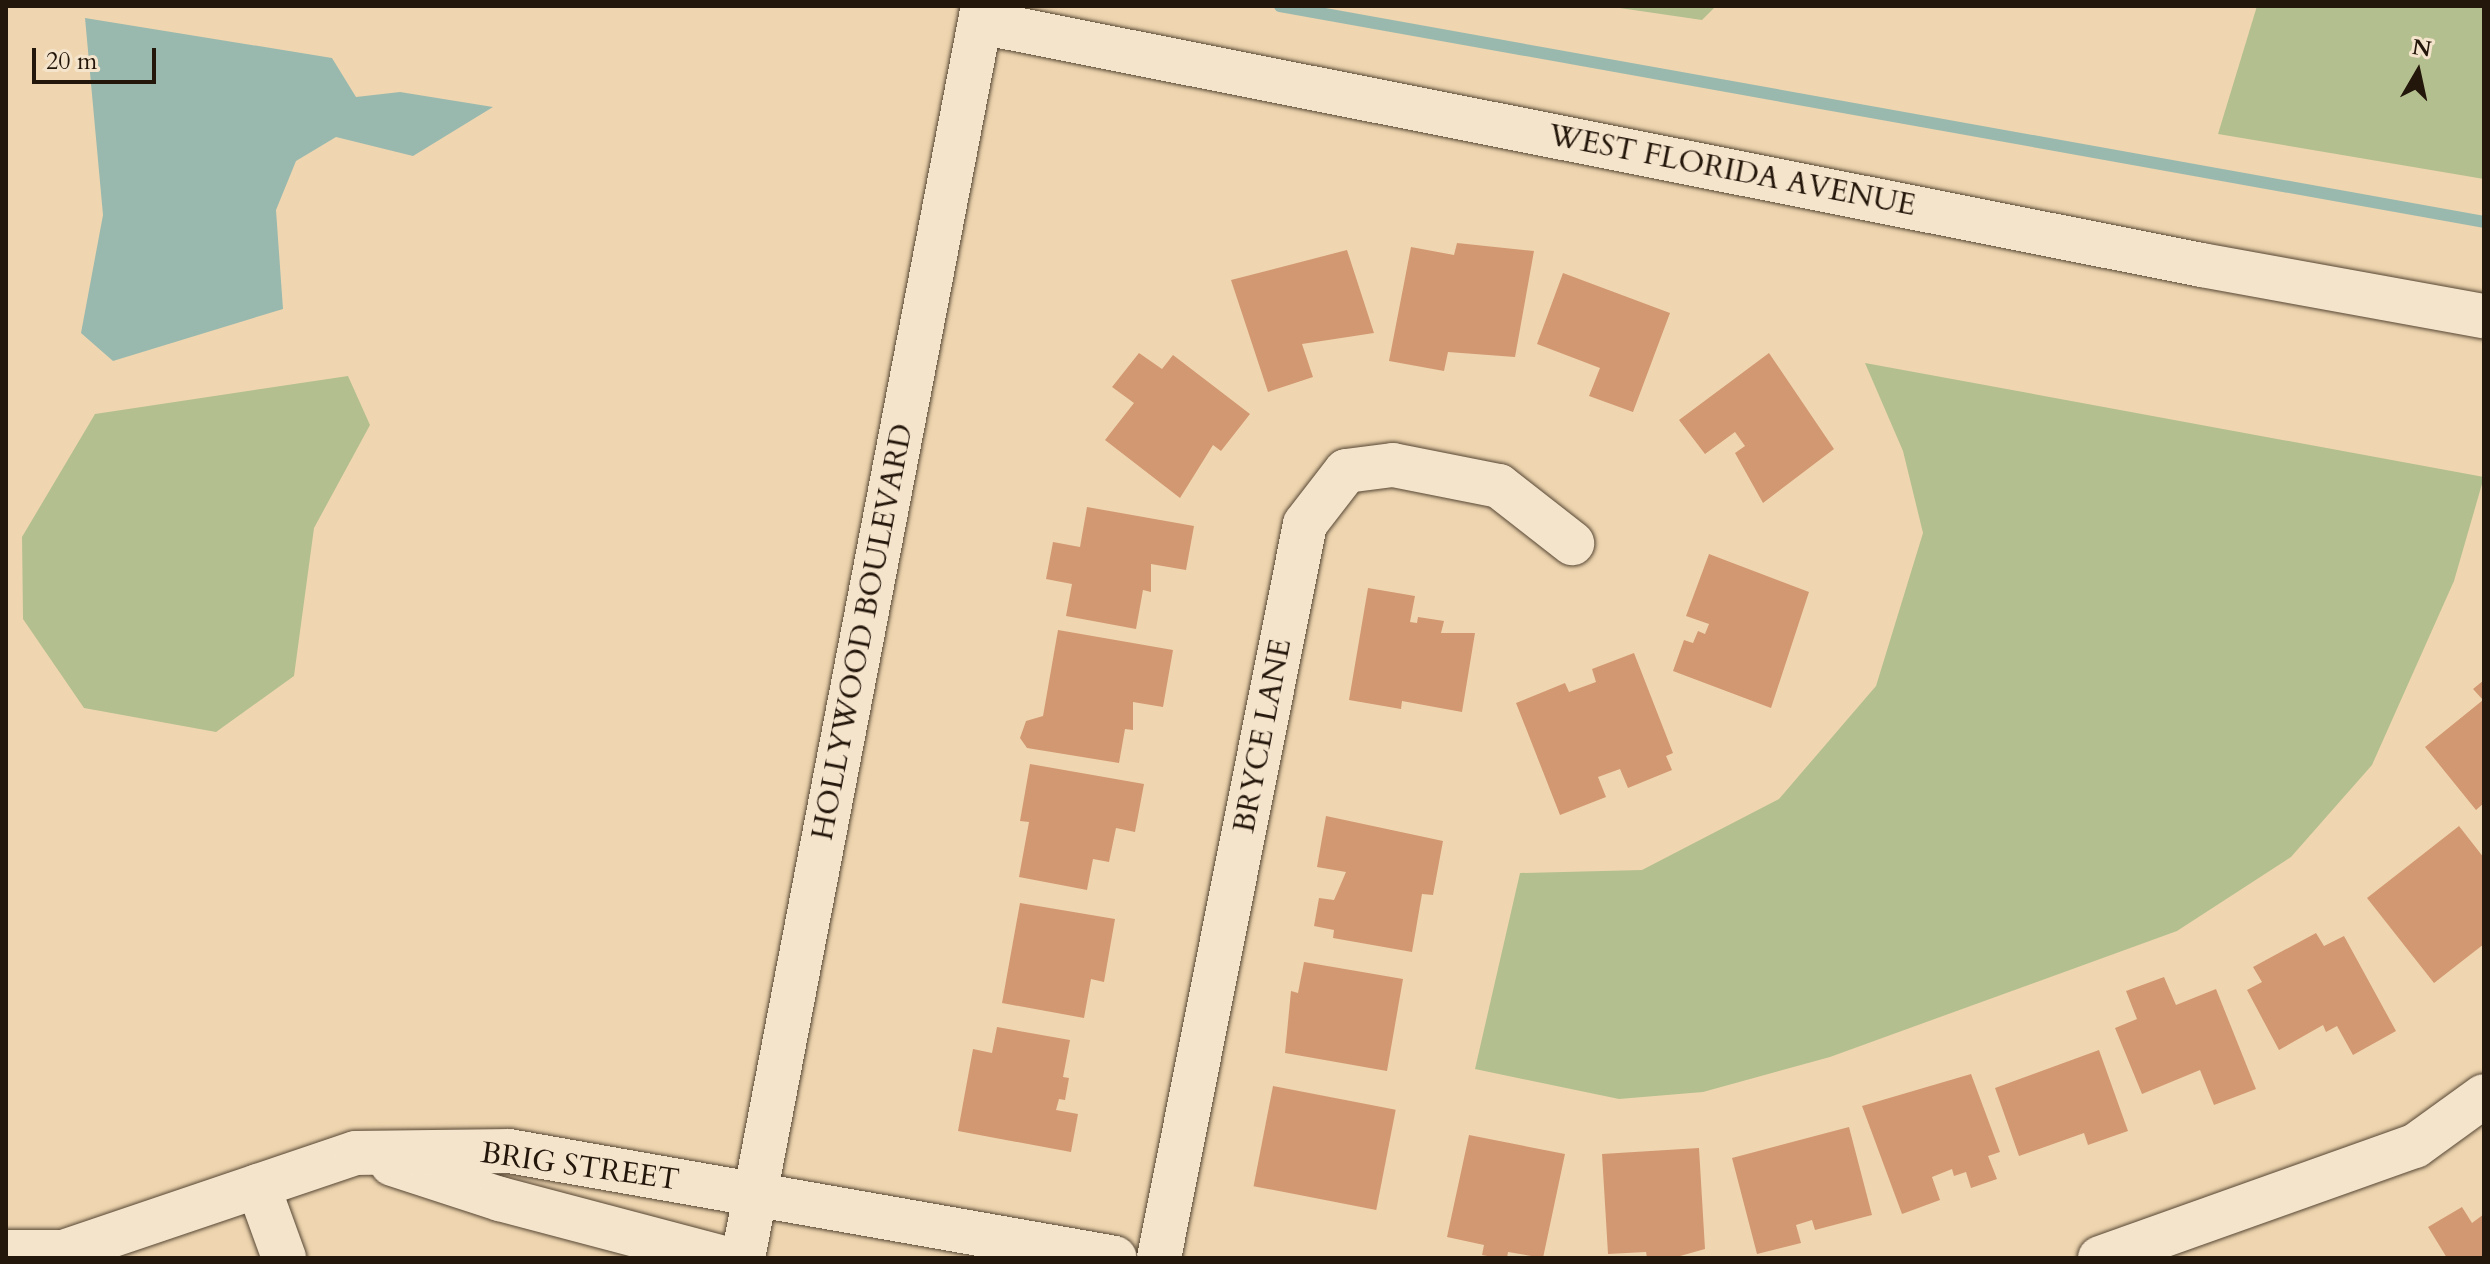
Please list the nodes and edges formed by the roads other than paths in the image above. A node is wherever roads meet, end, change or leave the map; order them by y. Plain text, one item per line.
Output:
1 (982, 14) edge
2 (2484, 316) edge
3 (1572, 543) dead end
4 (2484, 1096) edge
5 (356, 1153) junction
6 (258, 1186) junction
7 (755, 1192) junction
8 (6, 1252) edge
9 (284, 1258) edge
10 (724, 1258) edge
11 (743, 1258) edge
12 (1115, 1258) edge
13 (1159, 1258) edge
14 (2100, 1258) edge

1 - 2 street, WEST FLORIDA AVENUE
1 - 7 street, HOLLYWOOD BOULEVARD
3 - 13 street, BRYCE LANE
4 - 14 street
5 - 6 street, BRIG STREET
5 - 7 street, BRIG STREET
5 - 10 street, BRIG STREET
6 - 8 street, BRIG STREET
6 - 9 street
7 - 11 street, HOLLYWOOD BOULEVARD
7 - 12 street, BRIG STREET

